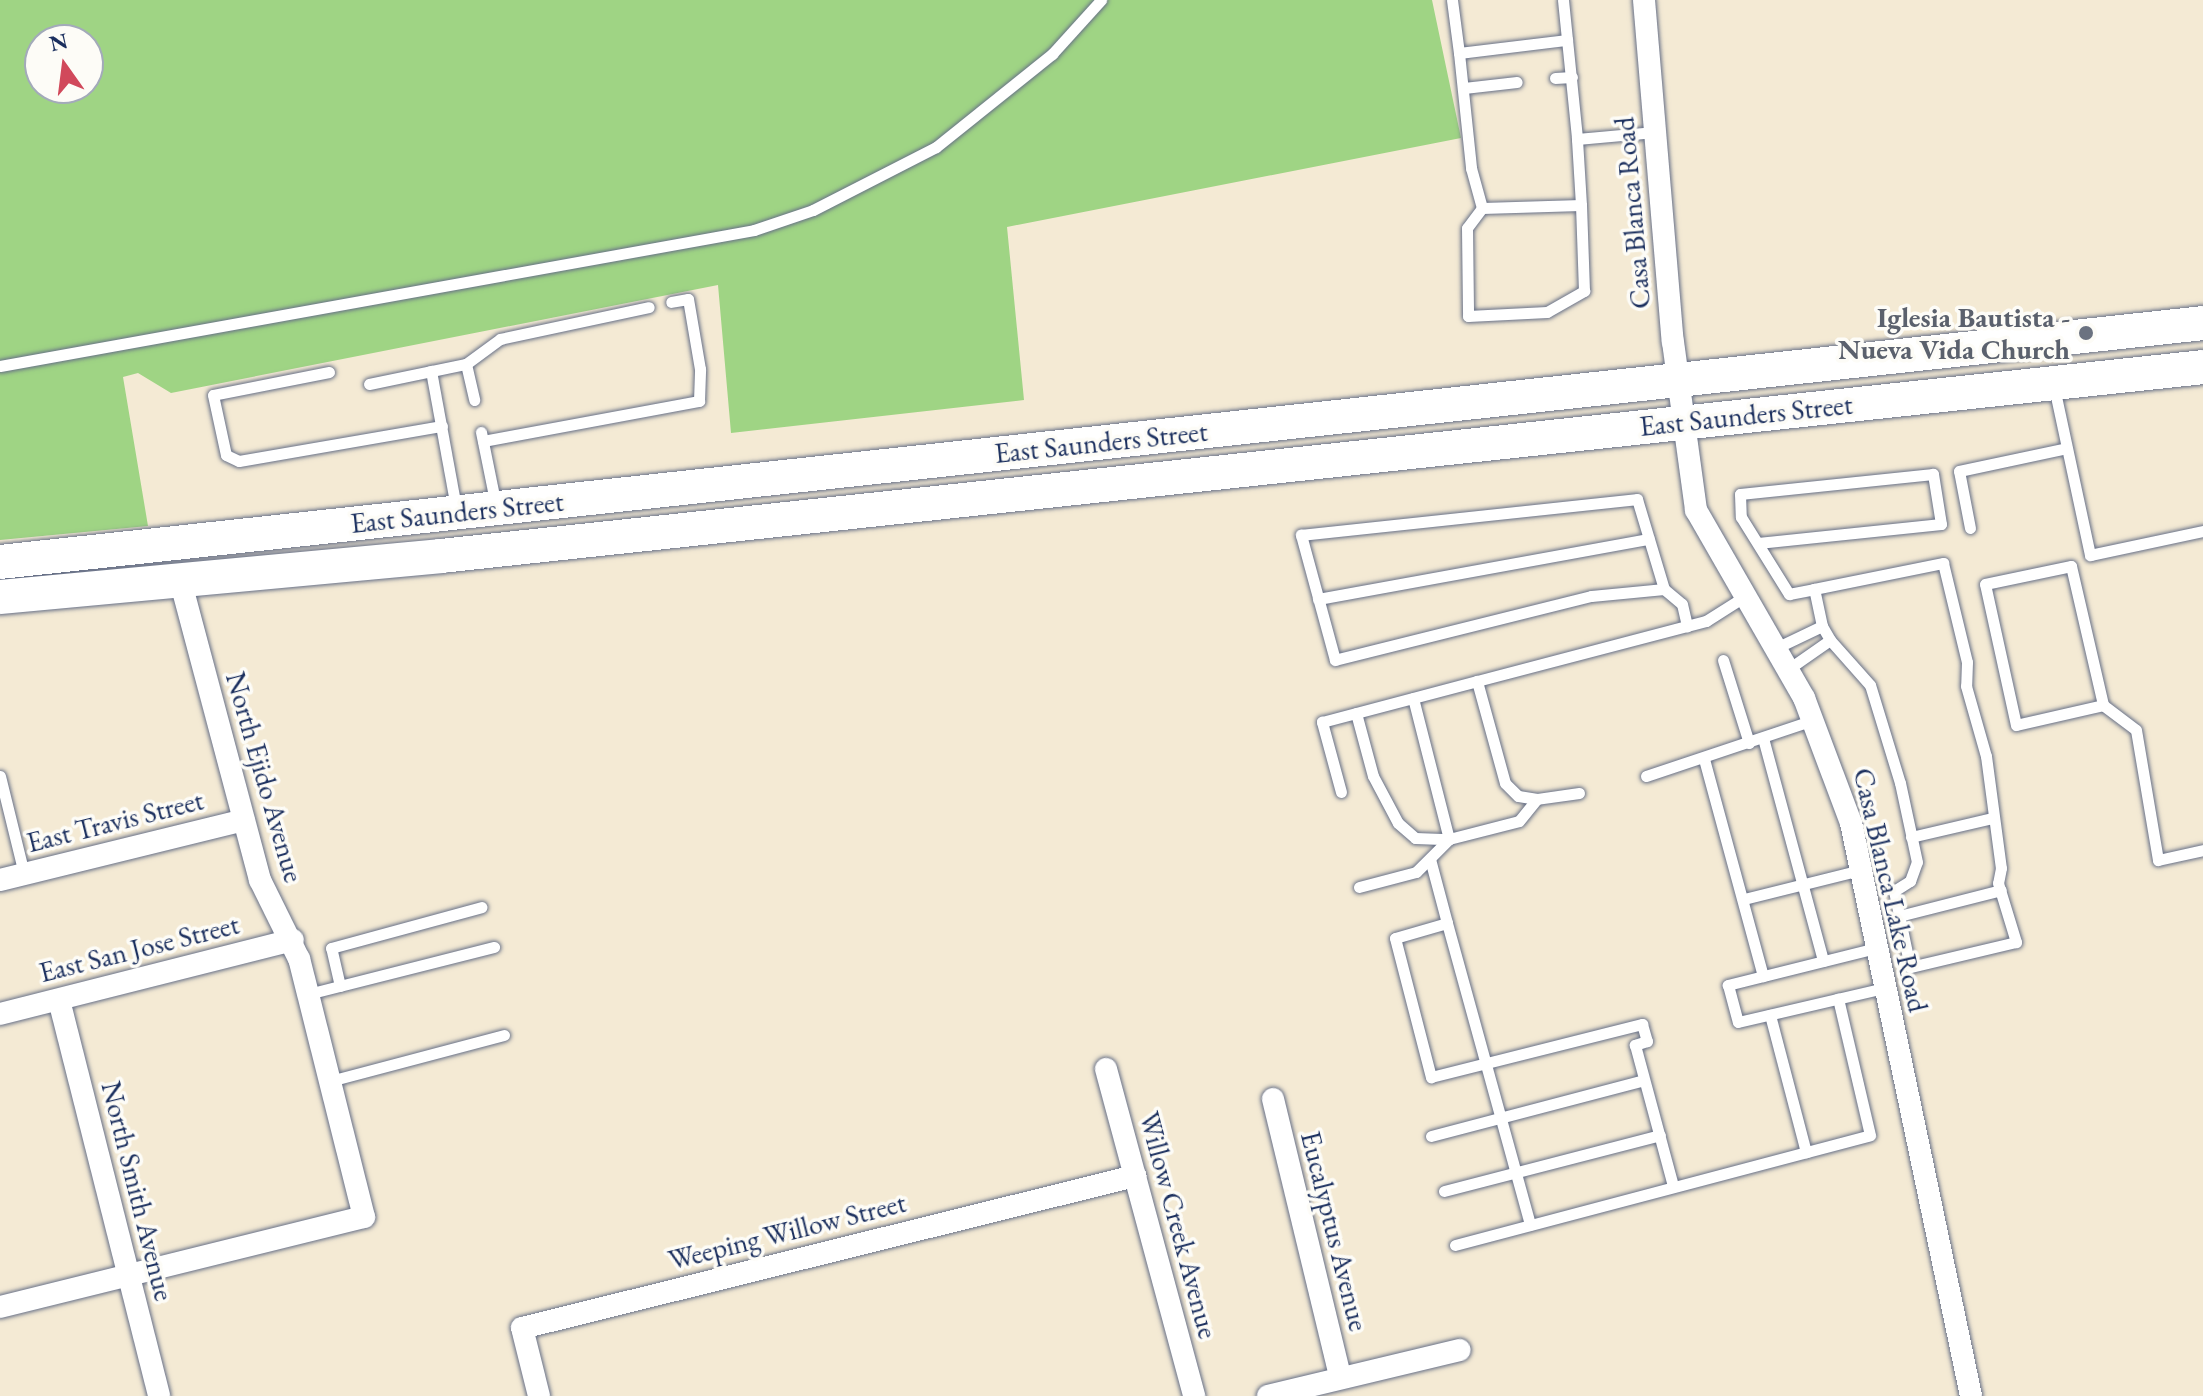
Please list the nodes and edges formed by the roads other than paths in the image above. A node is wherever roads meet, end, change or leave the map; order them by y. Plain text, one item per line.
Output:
1 (1101, 0) edge
2 (1452, 0) edge
3 (1563, 0) edge
4 (1644, 0) edge
5 (1567, 40) junction
6 (1459, 53) junction
7 (1572, 77) junction
8 (1555, 78) dead end
9 (1517, 82) dead end
10 (1464, 88) junction
11 (1655, 132) junction
12 (1577, 139) junction
13 (1581, 205) junction
14 (1482, 208) junction
15 (671, 302) dead end
16 (649, 307) dead end
17 (2203, 323) edge
18 (2203, 343) edge
19 (466, 364) junction
20 (0, 366) edge
21 (2203, 367) edge
22 (431, 371) junction
23 (329, 372) dead end
24 (1682, 380) junction
25 (2061, 381) junction
26 (369, 384) dead end
27 (474, 400) dead end
28 (1684, 421) junction
29 (442, 426) junction
30 (2067, 448) junction
31 (638, 492) junction
32 (496, 507) junction
33 (457, 512) junction
34 (1970, 528) dead end
35 (2203, 531) edge
36 (1649, 539) junction
37 (1758, 543) junction
38 (2090, 555) junction
39 (0, 562) edge
40 (2071, 566) junction
41 (180, 579) junction
42 (1664, 589) junction
43 (1814, 589) junction
44 (0, 597) edge
45 (1744, 597) junction
46 (1318, 599) junction
47 (1687, 626) junction
48 (1822, 626) junction
49 (1830, 640) junction
50 (1776, 648) junction
51 (1723, 660) dead end
52 (1787, 670) junction
53 (1477, 681) junction
54 (1413, 698) junction
55 (2103, 705) junction
56 (1356, 713) junction
57 (1813, 720) junction
58 (1763, 738) junction
59 (1749, 743) junction
60 (1704, 759) junction
61 (0, 776) edge
62 (1646, 776) dead end
63 (1341, 792) dead end
64 (1579, 793) dead end
65 (1537, 799) junction
66 (1992, 818) junction
67 (244, 820) junction
68 (1911, 837) junction
69 (1449, 839) junction
70 (2203, 850) edge
71 (1430, 859) junction
72 (1860, 870) junction
73 (24, 874) junction
74 (0, 880) edge
75 (1805, 884) junction
76 (1359, 887) dead end
77 (2001, 890) junction
78 (1744, 899) junction
79 (482, 907) dead end
80 (1899, 916) junction
81 (1447, 923) junction
82 (293, 940) junction
83 (494, 947) dead end
84 (1876, 948) junction
85 (1823, 961) junction
86 (1763, 976) junction
87 (340, 986) junction
88 (1884, 988) junction
89 (308, 994) junction
90 (1838, 999) junction
91 (59, 1000) junction
92 (0, 1014) edge
93 (1770, 1015) junction
94 (504, 1035) dead end
95 (1487, 1063) junction
96 (1106, 1069) dead end
97 (1644, 1080) junction
98 (330, 1081) junction
99 (1273, 1099) dead end
100 (1501, 1118) junction
101 (1660, 1135) junction
102 (1431, 1136) dead end
103 (1806, 1152) junction
104 (1516, 1172) junction
105 (1135, 1176) junction
106 (1673, 1186) junction
107 (1444, 1191) dead end
108 (1530, 1225) junction
109 (1455, 1245) dead end
110 (128, 1275) junction
111 (0, 1307) edge
112 (1460, 1350) dead end
113 (1340, 1377) junction
114 (159, 1396) edge
115 (539, 1396) edge
116 (1194, 1396) edge
117 (1268, 1396) edge
118 (1971, 1396) edge

1 - 20 lane
2 - 6 lane
3 - 5 lane
4 - 11 street, Casa Blanca Road
5 - 6 lane
5 - 7 lane
6 - 10 lane
7 - 8 lane
7 - 12 lane
9 - 10 lane
10 - 14 lane
11 - 12 lane
11 - 24 street, Casa Blanca Road
12 - 13 lane
13 - 14 lane
13 - 14 lane
15 - 32 lane
16 - 19 lane
17 - 24 main road, East Saunders Street
18 - 25 main road
19 - 22 lane
19 - 27 lane
21 - 25 main road, East Saunders Street
22 - 26 lane
22 - 29 lane
23 - 29 lane
24 - 28 street, Casa Blanca Road
24 - 31 main road, East Saunders Street
25 - 28 main road, East Saunders Street
25 - 30 lane
28 - 41 main road, East Saunders Street
28 - 45 street, Casa Blanca Lake Road
29 - 33 lane
30 - 34 lane
30 - 38 lane
31 - 32 main road, East Saunders Street
31 - 41 main road
32 - 33 main road, East Saunders Street
33 - 39 main road, East Saunders Street
35 - 38 lane
36 - 42 lane
36 - 46 lane
36 - 46 lane
37 - 37 lane
37 - 43 lane
38 - 40 lane
40 - 55 lane
40 - 55 lane
41 - 44 main road, East Saunders Street
41 - 67 street, North Ejido Avenue
42 - 46 lane
42 - 47 lane
43 - 48 lane
43 - 66 lane
45 - 47 lane
45 - 50 street, Casa Blanca Lake Road
47 - 53 lane
48 - 49 lane
48 - 50 lane
49 - 52 lane
49 - 68 lane
50 - 52 street, Casa Blanca Lake Road
51 - 59 lane
52 - 57 street, Casa Blanca Lake Road
53 - 54 lane
53 - 65 lane
54 - 56 lane
54 - 69 lane
55 - 70 lane
56 - 63 lane
56 - 69 lane
57 - 58 lane
57 - 72 street, Casa Blanca Lake Road
58 - 59 lane
58 - 75 lane
59 - 60 lane
60 - 62 lane
60 - 78 lane
61 - 73 lane
64 - 65 lane
65 - 69 lane
66 - 68 lane
66 - 77 lane
67 - 73 street, East Travis Street
67 - 82 street, North Ejido Avenue
68 - 80 lane
69 - 71 lane
71 - 76 lane
71 - 81 lane
72 - 75 lane
72 - 84 street, Casa Blanca Lake Road
73 - 74 street, East Travis Street
75 - 78 lane
75 - 85 lane
77 - 80 lane
77 - 80 lane
78 - 86 lane
79 - 87 lane
81 - 95 lane
81 - 95 lane
82 - 89 street, North Ejido Avenue
82 - 91 street, East San Jose Street
83 - 87 lane
84 - 85 lane
84 - 88 street, Casa Blanca Lake Road
85 - 86 lane
86 - 93 lane
87 - 89 lane
88 - 90 lane
88 - 118 street, Casa Blanca Lake Road
89 - 98 street, North Ejido Avenue
90 - 93 lane
90 - 103 lane
91 - 92 street, East San Jose Street
91 - 110 street, North Smith Avenue
93 - 103 lane
94 - 98 lane
95 - 97 lane
95 - 100 lane
96 - 105 street, Willow Creek Avenue
97 - 100 lane
97 - 101 lane
98 - 110 street, North Ejido Avenue
99 - 113 street, Eucalyptus Avenue
100 - 102 lane
100 - 104 lane
101 - 104 lane
101 - 106 lane
103 - 106 lane
104 - 107 lane
104 - 108 lane
105 - 115 street, Weeping Willow Street
105 - 116 street, Willow Creek Avenue
106 - 108 lane
108 - 109 lane
110 - 111 street
110 - 114 street, North Smith Avenue
112 - 113 street
113 - 117 street

